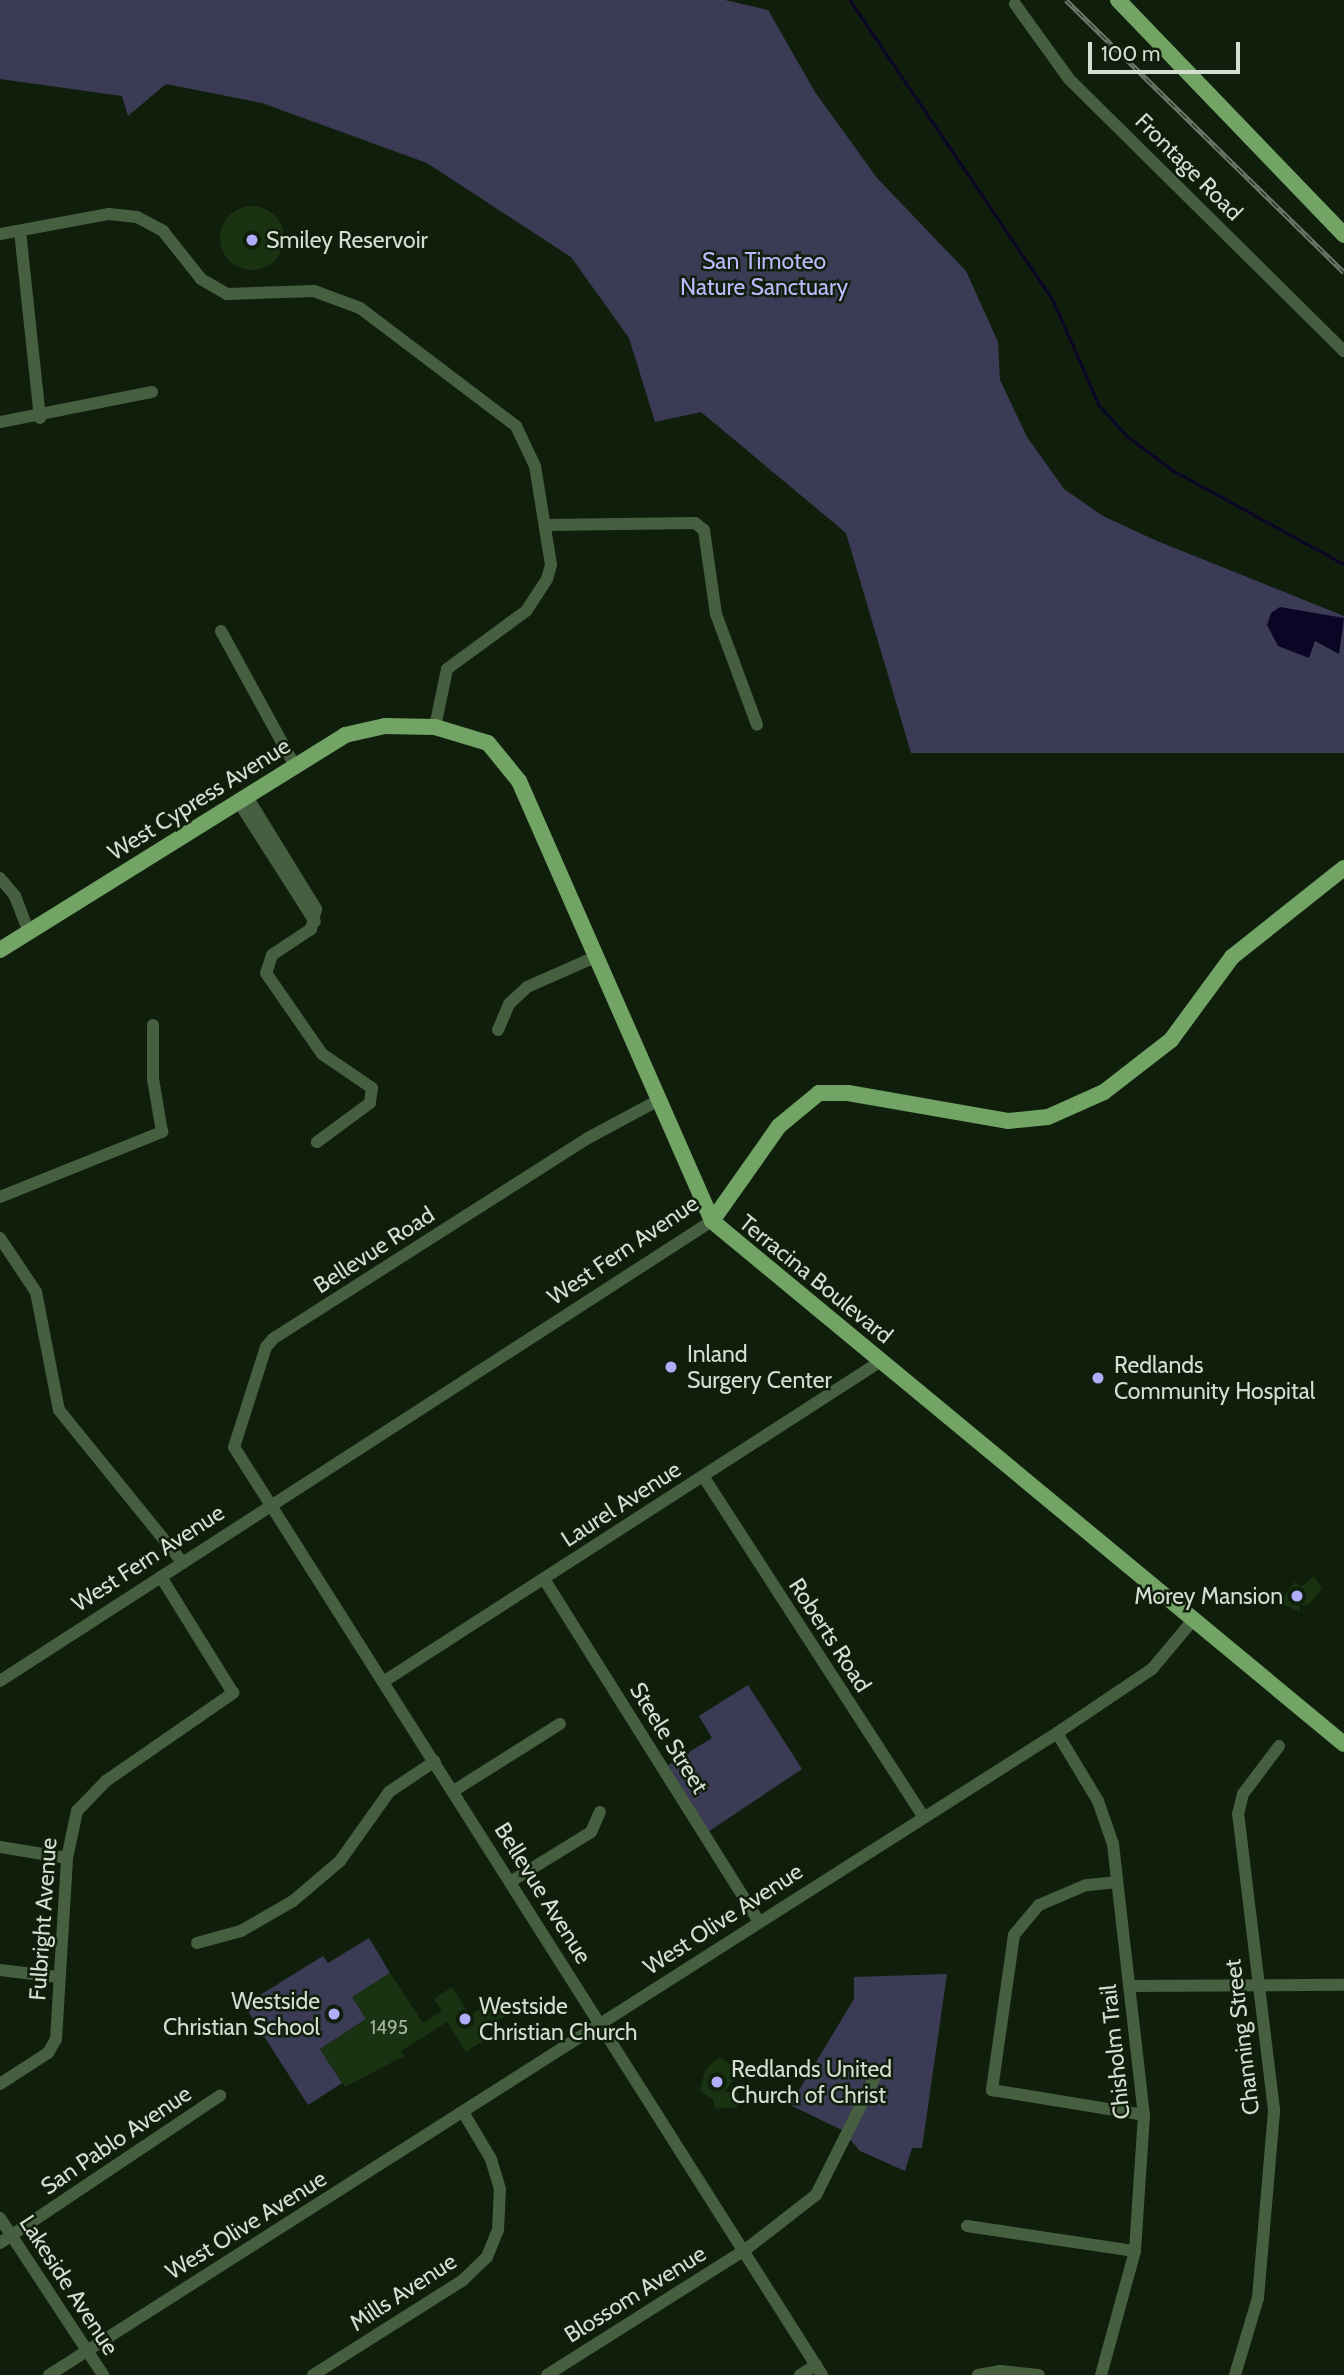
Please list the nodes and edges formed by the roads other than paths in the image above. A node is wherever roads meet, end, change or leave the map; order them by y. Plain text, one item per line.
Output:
1 (1118, 0) edge
2 (1015, 4) dead end
3 (1268, 150) junction
4 (1344, 220) edge
5 (20, 231) junction
6 (0, 234) edge
7 (1344, 235) edge
8 (1344, 351) edge
9 (152, 392) dead end
10 (40, 418) junction
11 (0, 422) edge
12 (546, 525) junction
13 (221, 632) dead end
14 (757, 725) dead end
15 (435, 727) junction
16 (295, 766) junction
17 (242, 798) junction
18 (1344, 868) edge
19 (0, 878) edge
20 (29, 932) junction
21 (0, 950) edge
22 (595, 957) junction
23 (153, 1025) dead end
24 (498, 1030) dead end
25 (657, 1101) junction
26 (317, 1142) dead end
27 (0, 1197) edge
28 (712, 1221) junction
29 (0, 1238) edge
30 (881, 1361) junction
31 (703, 1476) junction
32 (271, 1505) junction
33 (183, 1563) junction
34 (161, 1577) junction
35 (544, 1579) junction
36 (1194, 1619) junction
37 (0, 1681) edge
38 (383, 1682) junction
39 (559, 1724) dead end
40 (1057, 1733) junction
41 (1344, 1744) edge
42 (1279, 1746) dead end
43 (435, 1761) junction
44 (454, 1790) junction
45 (600, 1812) dead end
46 (923, 1816) junction
47 (0, 1847) edge
48 (67, 1857) junction
49 (510, 1882) junction
50 (1117, 1882) junction
51 (758, 1920) junction
52 (197, 1943) dead end
53 (0, 1970) edge
54 (58, 1977) junction
55 (1257, 1984) junction
56 (1344, 1985) edge
57 (1129, 1986) junction
58 (601, 2022) junction
59 (874, 2079) dead end
60 (0, 2084) edge
61 (219, 2095) dead end
62 (463, 2112) junction
63 (1144, 2115) junction
64 (0, 2218) edge
65 (967, 2226) dead end
66 (6, 2239) edge
67 (745, 2250) junction
68 (1135, 2251) junction
69 (88, 2350) junction
70 (819, 2370) edge
71 (49, 2375) edge
72 (103, 2375) edge
73 (313, 2375) edge
74 (547, 2375) edge
75 (800, 2375) edge
76 (978, 2375) edge
77 (1039, 2375) edge
78 (1101, 2375) edge
79 (1235, 2375) edge

1 - 3 main road
2 - 8 street, Frontage Road
3 - 4 main road
3 - 7 main road
5 - 6 street
5 - 10 street
5 - 12 street
9 - 10 street
10 - 11 street
12 - 14 street
12 - 15 street
13 - 16 street
15 - 16 main road, West Cypress Avenue
15 - 22 main road, Terracina Boulevard
16 - 17 main road, West Cypress Avenue
17 - 20 main road, West Cypress Avenue
17 - 26 street
18 - 28 main road, West Fern Avenue
19 - 20 street
20 - 21 main road, West Cypress Avenue
22 - 24 street
22 - 25 main road, Terracina Boulevard
23 - 27 street
25 - 28 main road, Terracina Boulevard
25 - 32 street, Bellevue Road
28 - 30 main road, Terracina Boulevard
28 - 32 street, West Fern Avenue
29 - 33 street
30 - 31 street, Laurel Avenue
30 - 36 main road, Terracina Boulevard
31 - 35 street, Laurel Avenue
31 - 46 street, Roberts Road
32 - 33 street, West Fern Avenue
32 - 38 street, Bellevue Avenue
33 - 34 street, West Fern Avenue
34 - 37 street, West Fern Avenue
34 - 48 street, Fulbright Avenue
35 - 38 street, Laurel Avenue
35 - 51 street, Steele Street
36 - 40 street, West Olive Avenue
36 - 41 main road, Terracina Boulevard
38 - 43 street, Bellevue Avenue
39 - 44 street
40 - 46 street, West Olive Avenue
40 - 50 street, Chisholm Trail
42 - 55 street, Channing Street
43 - 44 street, Bellevue Avenue
43 - 52 street
44 - 49 street, Bellevue Avenue
45 - 49 street
46 - 51 street, West Olive Avenue
47 - 48 street
48 - 54 street, Fulbright Avenue
49 - 58 street, Bellevue Avenue
50 - 57 street, Chisholm Trail
50 - 63 street
51 - 58 street, West Olive Avenue
53 - 54 street
54 - 60 street, Fulbright Avenue
55 - 56 street
55 - 57 street
55 - 79 street, Channing Street
57 - 63 street, Chisholm Trail
58 - 62 street, West Olive Avenue
58 - 67 street, Bellevue Avenue
59 - 67 street, Blossom Avenue
61 - 66 street, San Pablo Avenue
62 - 69 street, West Olive Avenue
62 - 73 street, Mills Avenue
63 - 68 street, Chisholm Trail
64 - 66 street, Lakeside Avenue
65 - 68 street
66 - 69 street, Lakeside Avenue
67 - 70 street, Bellevue Avenue
67 - 74 street, Blossom Avenue
68 - 78 street, Chisholm Trail
69 - 71 street, West Olive Avenue
69 - 72 street, Lakeside Avenue
70 - 75 street
76 - 77 street

